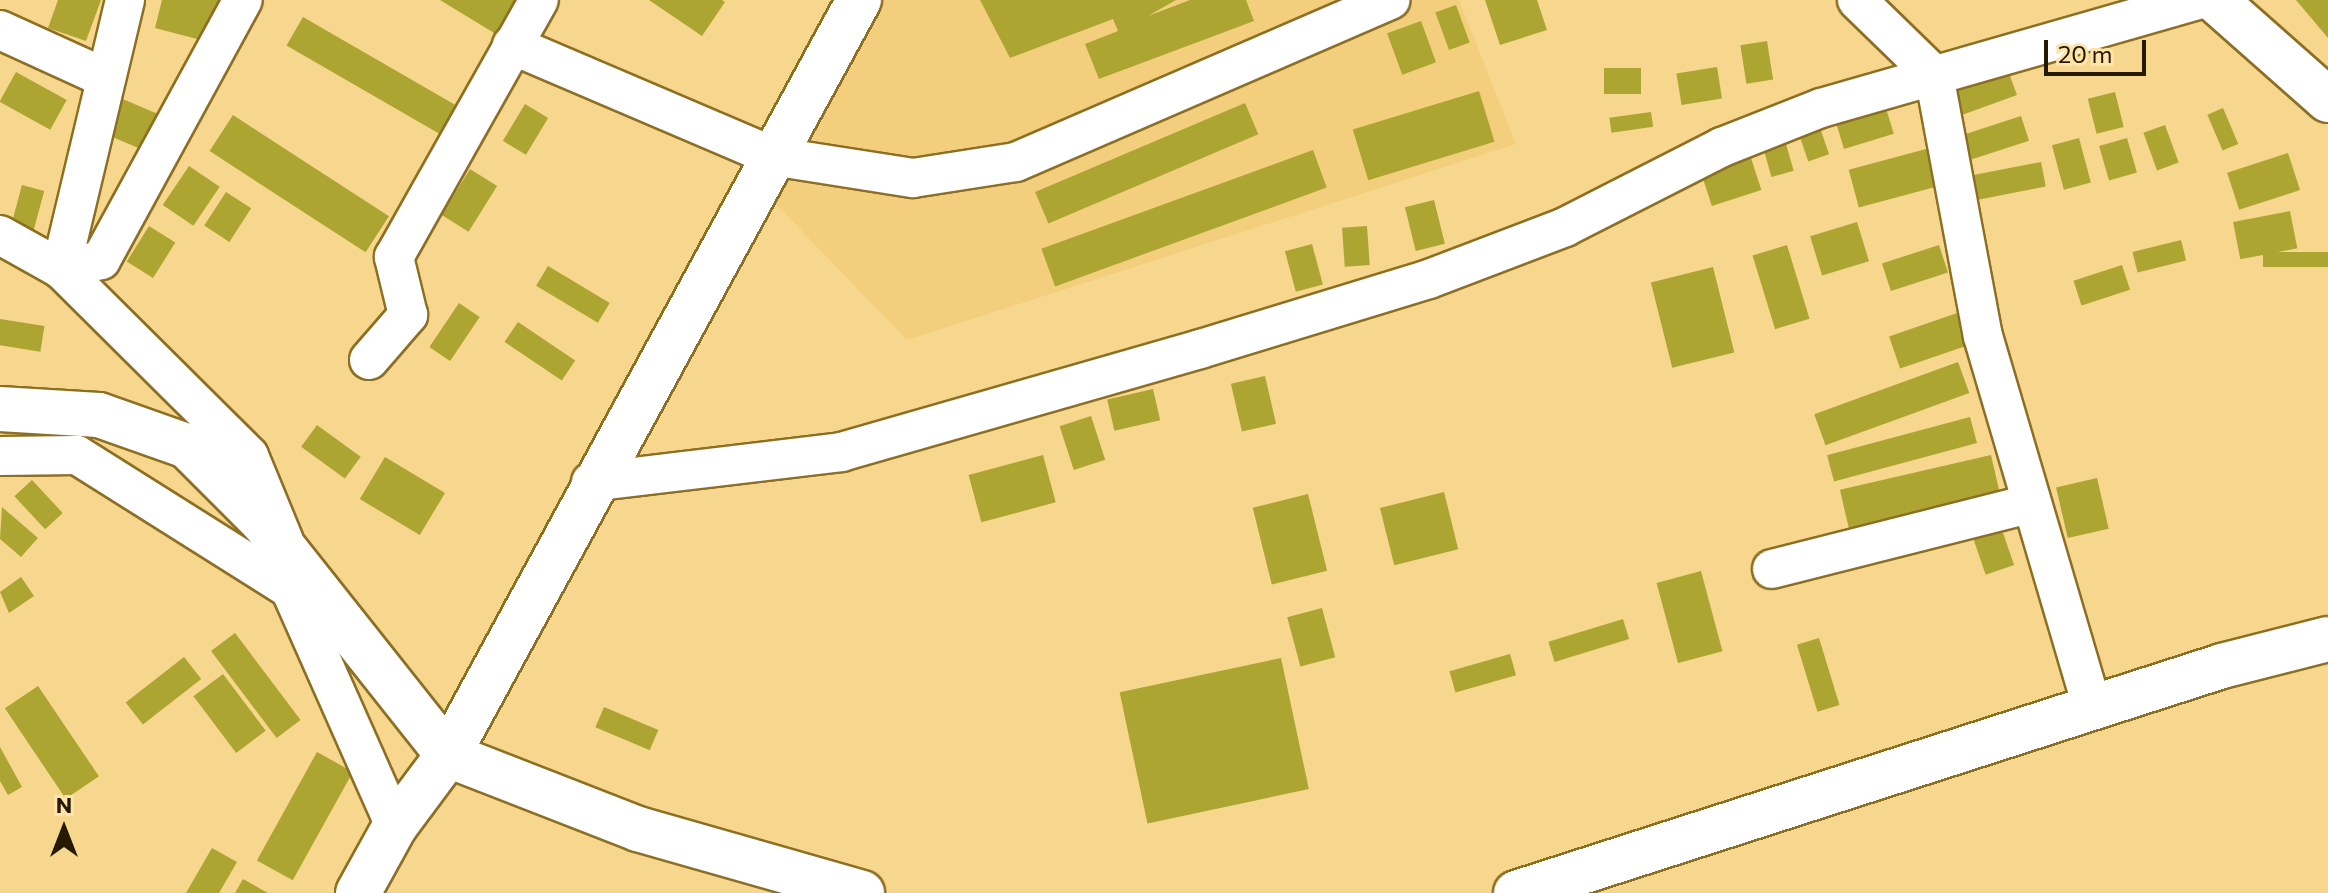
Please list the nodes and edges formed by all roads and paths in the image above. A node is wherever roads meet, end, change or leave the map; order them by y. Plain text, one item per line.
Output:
1 (125, 0) edge
2 (243, 0) edge
3 (539, 0) edge
4 (1391, 0) edge
5 (1857, 0) edge
6 (2198, 0) edge
7 (2215, 0) edge
8 (856, 1) edge
9 (0, 30) edge
10 (512, 45) junction
11 (1934, 75) junction
12 (103, 77) junction
13 (2328, 100) edge
14 (772, 156) junction
15 (0, 235) edge
16 (61, 269) junction
17 (369, 360) dead end
18 (0, 409) edge
19 (0, 456) edge
20 (591, 482) junction
21 (2032, 503) junction
22 (290, 555) junction
23 (1772, 569) dead end
24 (2328, 639) edge
25 (2093, 710) junction
26 (448, 755) junction
27 (395, 826) junction
28 (358, 893) edge
29 (862, 893) edge
30 (1516, 893) edge

1 - 12 street
2 - 16 street
3 - 10 street
4 - 14 street
5 - 11 street
6 - 11 street
7 - 13 street
8 - 14 street
9 - 12 street
10 - 14 street
10 - 17 street
11 - 20 street
11 - 21 street
12 - 16 street
14 - 20 street
15 - 16 street
16 - 22 street
18 - 22 street
19 - 27 street
20 - 26 street
21 - 23 street
21 - 25 street
22 - 26 street
24 - 25 street
25 - 30 street
26 - 27 street
26 - 29 street
27 - 28 street

